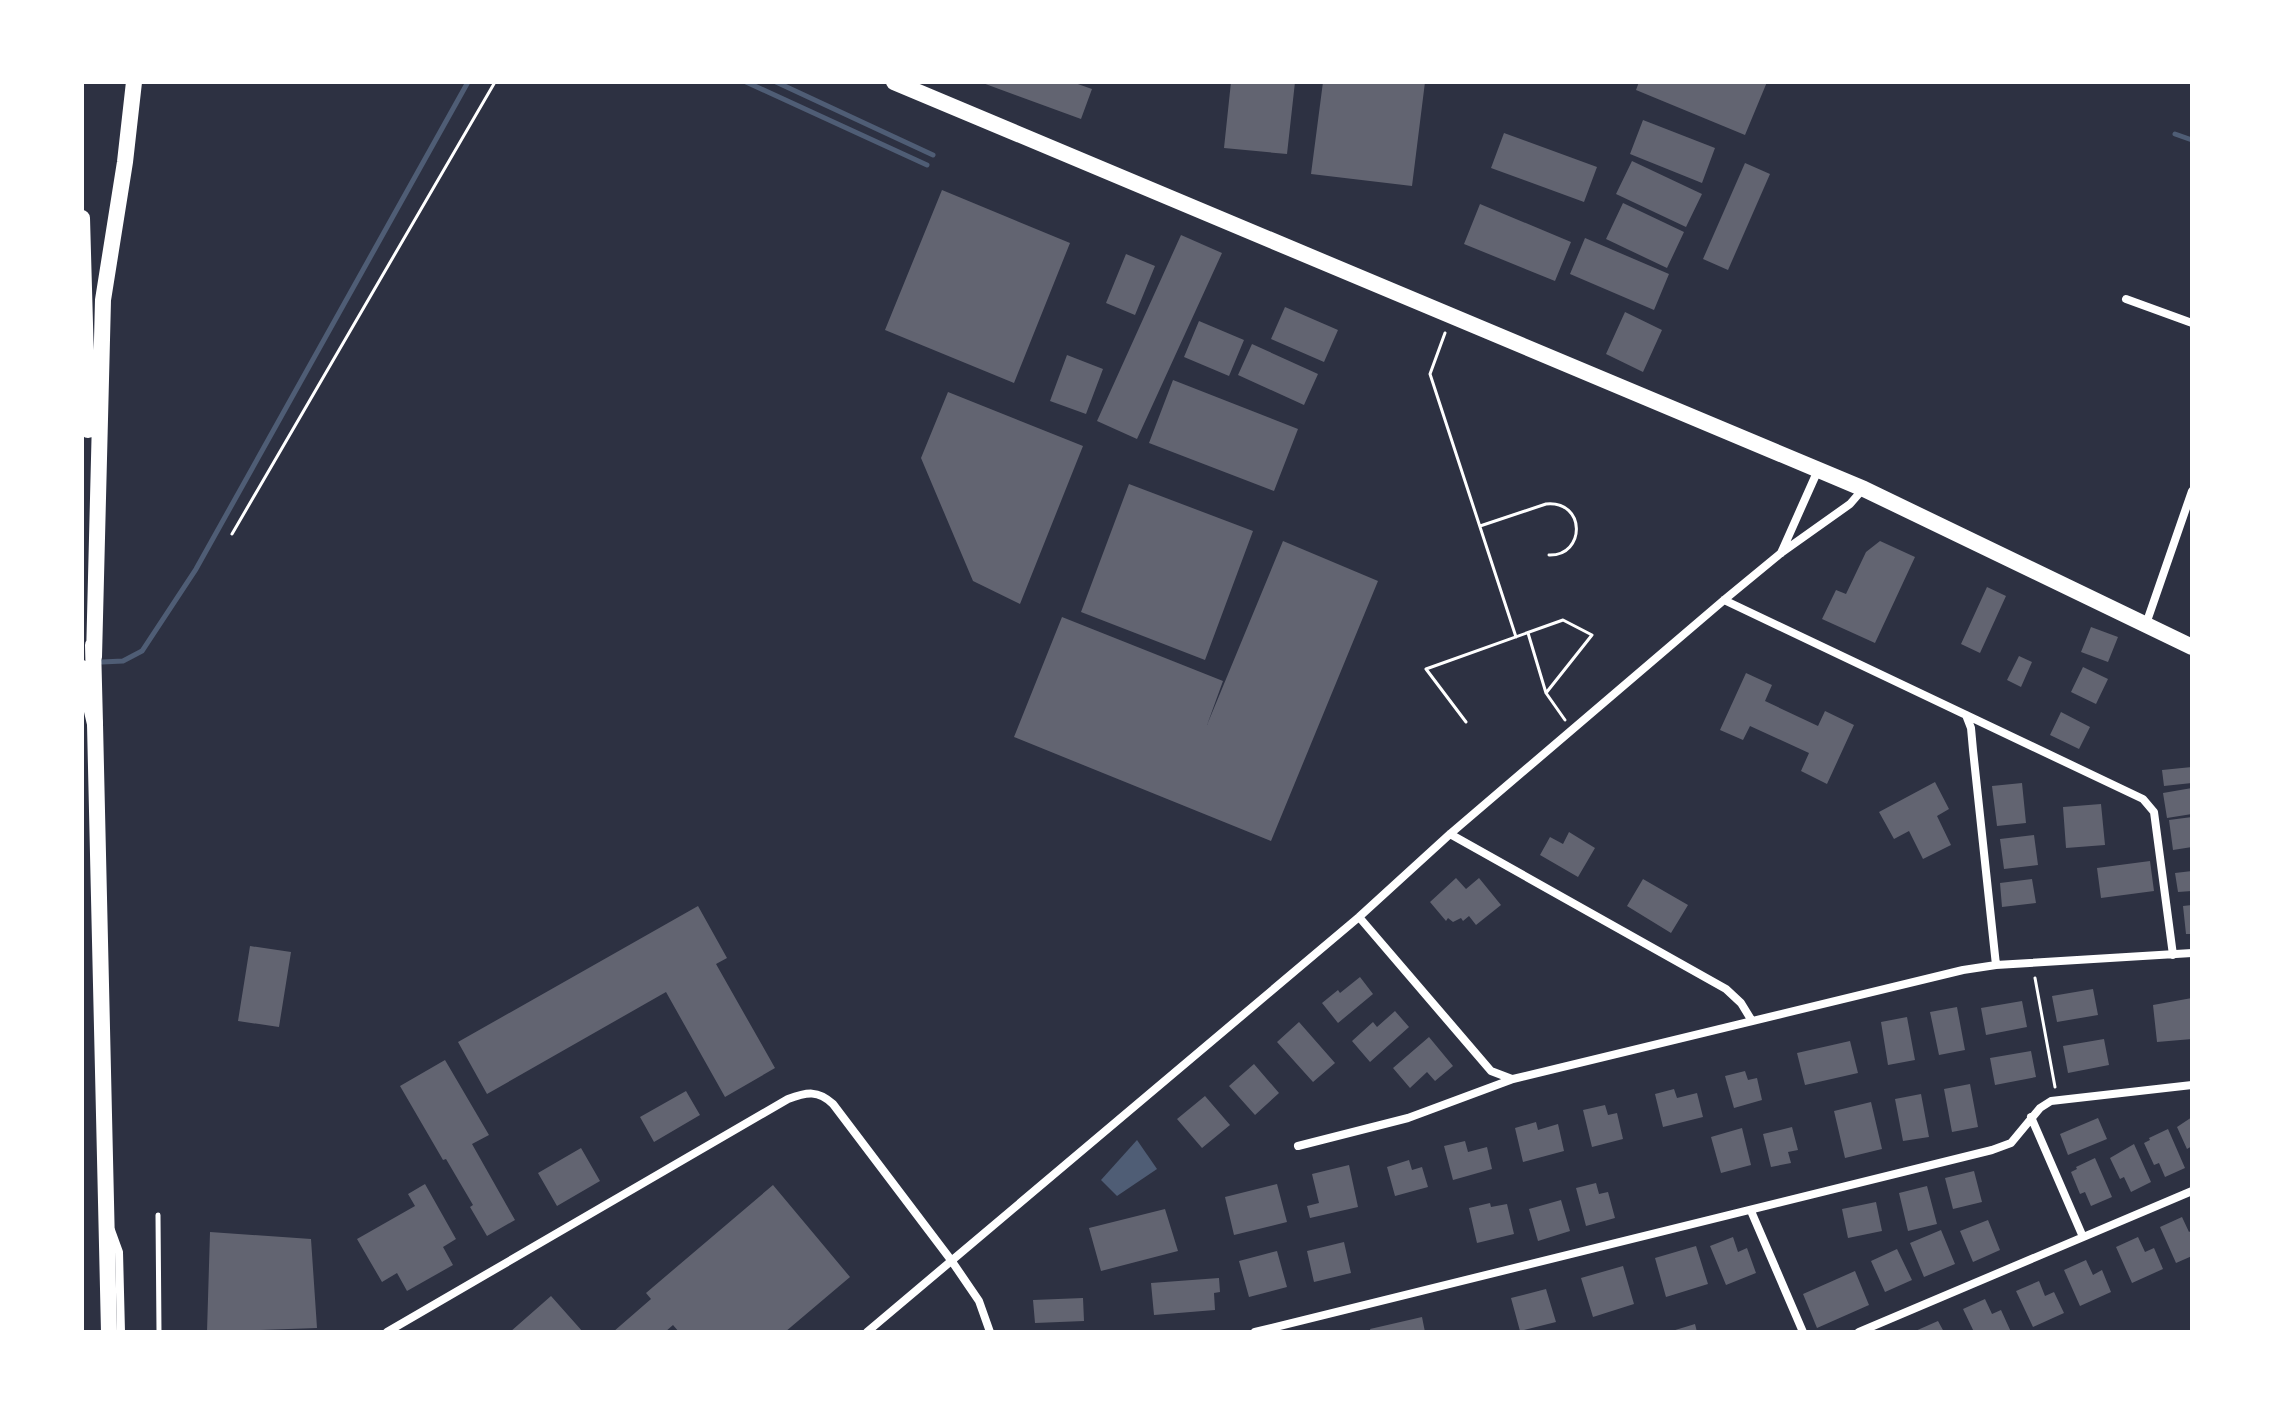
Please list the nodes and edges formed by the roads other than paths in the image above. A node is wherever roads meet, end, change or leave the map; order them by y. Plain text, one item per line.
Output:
1 (134, 82) edge
2 (894, 82) edge
3 (82, 218) edge
4 (2126, 299) dead end
5 (2192, 323) edge
6 (1819, 469) junction
7 (1864, 489) junction
8 (2192, 491) edge
9 (1781, 553) junction
10 (1724, 600) junction
11 (2145, 625) junction
12 (2192, 647) edge
13 (88, 662) edge
14 (1965, 715) junction
15 (1450, 834) junction
16 (1359, 917) junction
17 (2192, 953) edge
18 (2173, 955) junction
19 (1996, 965) junction
20 (1752, 1021) junction
21 (1513, 1079) junction
22 (2192, 1085) edge
23 (2031, 1117) junction
24 (1298, 1146) dead end
25 (2192, 1191) edge
26 (1751, 1211) junction
27 (158, 1215) dead end
28 (106, 1217) junction
29 (2083, 1237) junction
30 (951, 1260) junction
31 (109, 1332) edge
32 (121, 1332) edge
33 (159, 1332) edge
34 (387, 1332) edge
35 (867, 1332) edge
36 (990, 1332) edge
37 (1255, 1332) edge
38 (1803, 1332) edge
39 (1859, 1332) edge

1 - 13 main road
2 - 6 main road
3 - 13 main road
4 - 5 street
6 - 7 main road
6 - 9 street
7 - 9 street
7 - 11 main road
8 - 11 street
9 - 10 street
10 - 14 street
10 - 15 street
11 - 12 main road
13 - 28 main road
14 - 18 street
14 - 19 street
15 - 16 street
15 - 20 street
16 - 21 street
16 - 30 street
17 - 18 street
18 - 19 street
19 - 20 street
20 - 21 street
21 - 24 street
22 - 23 street
23 - 26 street
23 - 29 street
25 - 29 street
26 - 37 street
26 - 38 street
27 - 33 lane
28 - 31 main road
28 - 32 street
29 - 39 street
30 - 34 street
30 - 35 street
30 - 36 street

